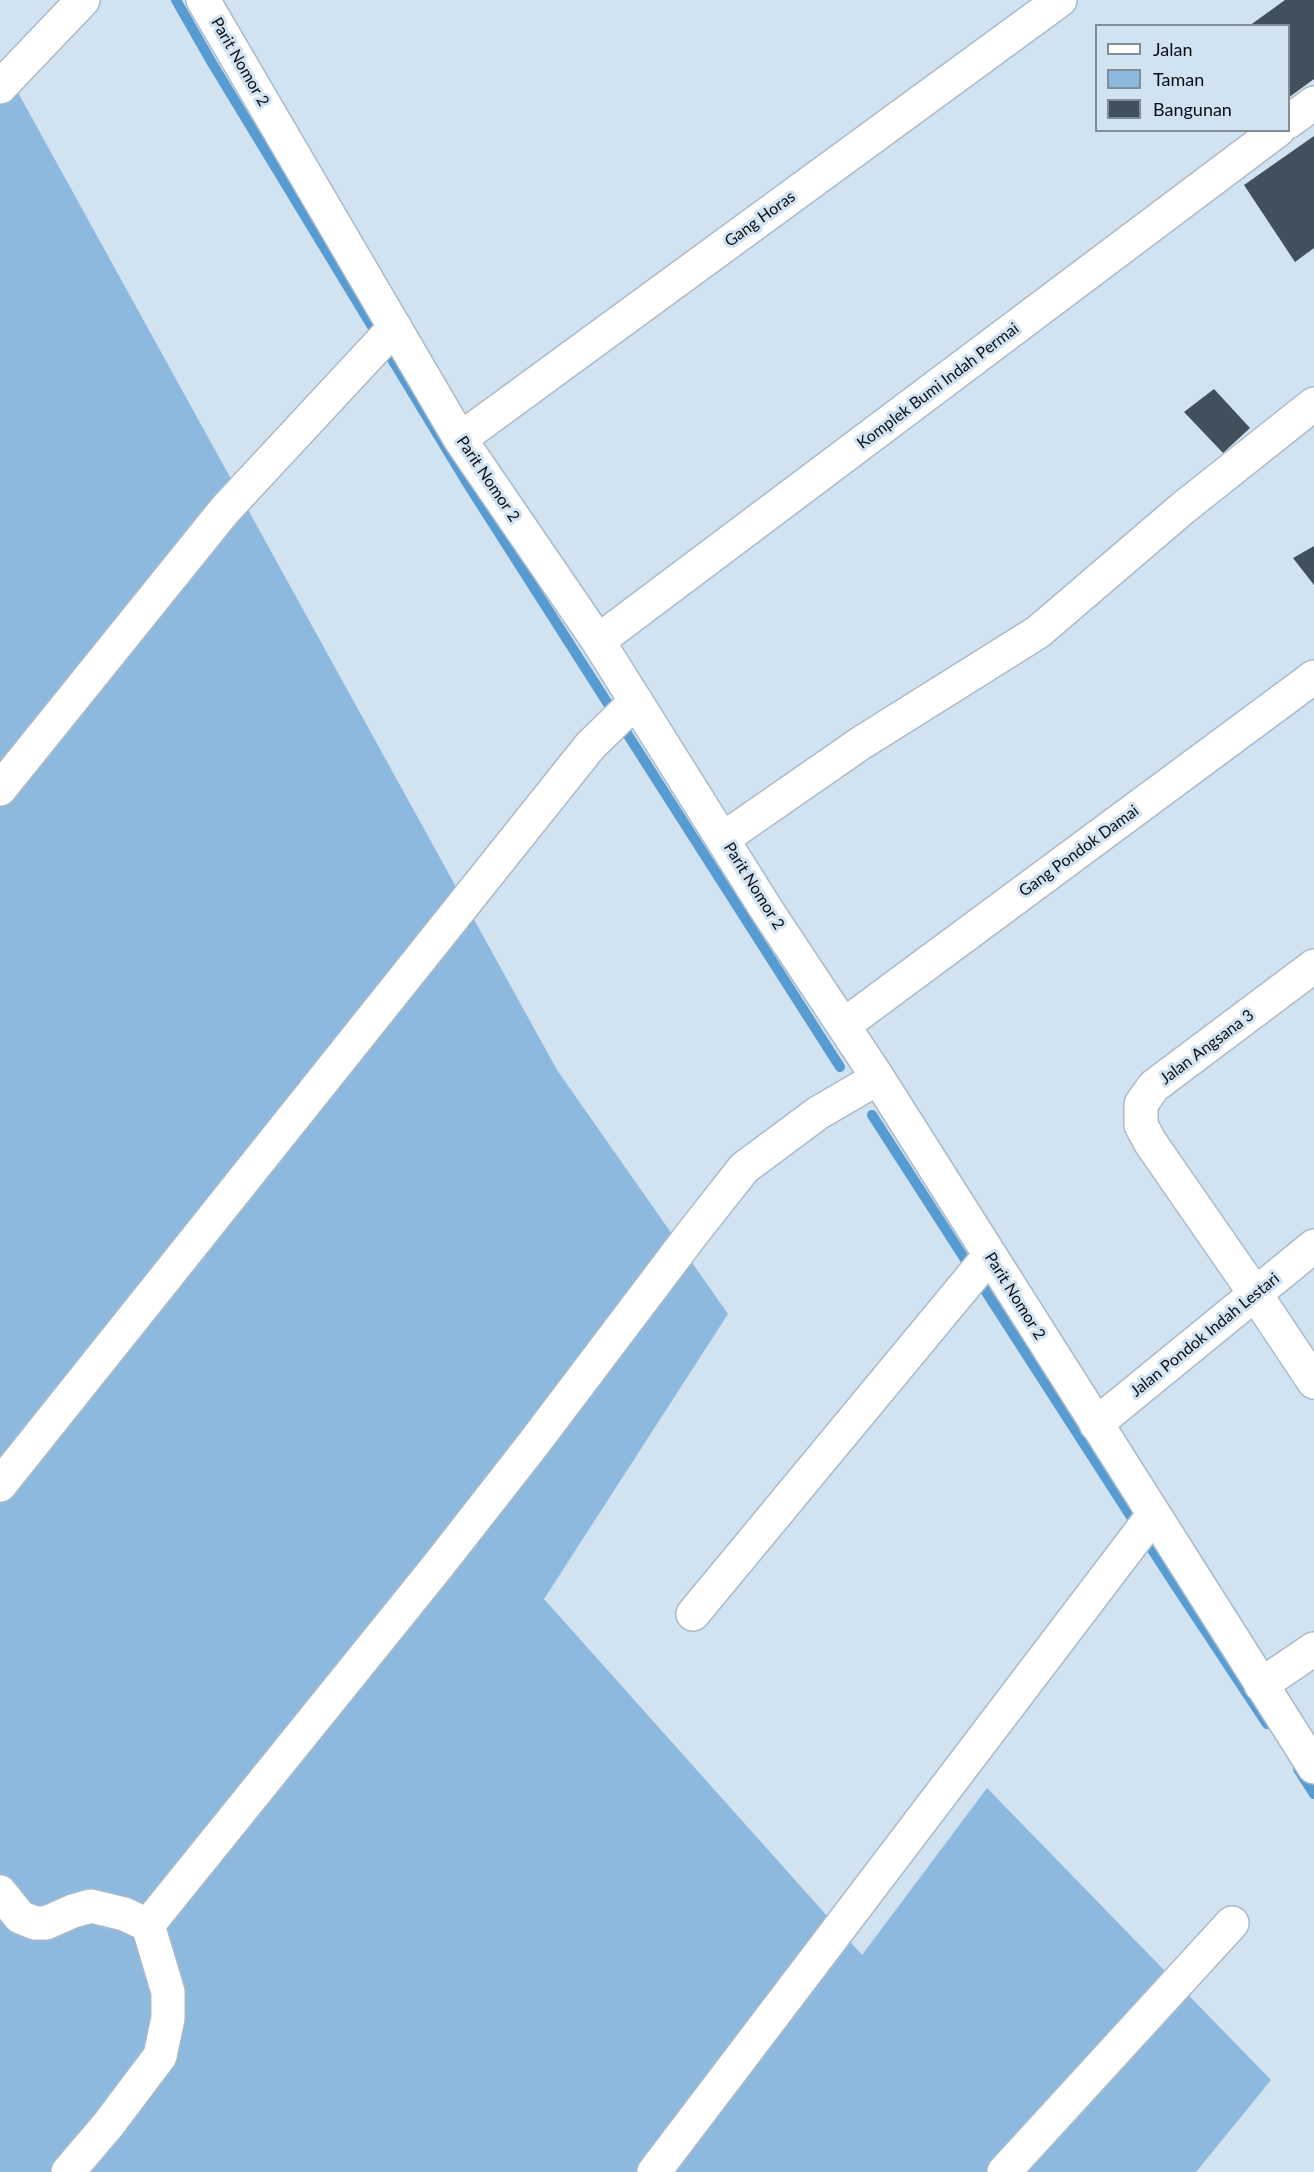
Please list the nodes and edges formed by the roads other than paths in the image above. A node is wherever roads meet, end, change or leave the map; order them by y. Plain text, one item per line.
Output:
1 (83, 0) edge
2 (203, 0) edge
3 (1060, 0) edge
4 (0, 87) edge
5 (1314, 103) edge
6 (1290, 121) edge
7 (1275, 132) edge
8 (395, 327) junction
9 (1314, 404) edge
10 (460, 439) junction
11 (598, 641) junction
12 (1314, 677) edge
13 (636, 702) junction
14 (0, 789) edge
15 (724, 838) junction
16 (1314, 966) edge
17 (844, 1025) junction
18 (878, 1078) junction
19 (1314, 1246) edge
20 (990, 1256) junction
21 (1256, 1295) junction
22 (1314, 1382) edge
23 (1096, 1424) junction
24 (0, 1485) edge
25 (1154, 1514) junction
26 (693, 1614) dead end
27 (1314, 1649) edge
28 (1261, 1684) junction
29 (1314, 1767) edge
30 (0, 1892) edge
31 (1232, 1923) dead end
32 (148, 1924) junction
33 (68, 2172) edge
34 (654, 2172) edge
35 (1004, 2172) edge

1 - 4 street
2 - 8 street, Parit Nomor 2
3 - 10 street, Gang Horas
5 - 6 street
7 - 11 street, Komplek Bumi Indah Permai
8 - 10 street, Parit Nomor 2
8 - 14 street
9 - 15 street
10 - 11 street, Parit Nomor 2
11 - 13 street, Parit Nomor 2
12 - 17 street, Gang Pondok Damai
13 - 15 street, Parit Nomor 2
13 - 24 street
15 - 17 street, Parit Nomor 2
16 - 21 street, Jalan Angsana 3
17 - 18 street, Parit Nomor 2
18 - 20 street, Parit Nomor 2
18 - 32 street
19 - 21 street, Jalan Pondok Indah Lestari
20 - 23 street, Parit Nomor 2
20 - 26 street
21 - 22 street, Jalan Angsana 3
21 - 23 street, Jalan Pondok Indah Lestari
23 - 25 street, Parit Nomor 2
25 - 28 street, Parit Nomor 2
25 - 34 street
27 - 28 street
28 - 29 street, Parit Nomor 2
30 - 32 street
31 - 35 street
32 - 33 street

